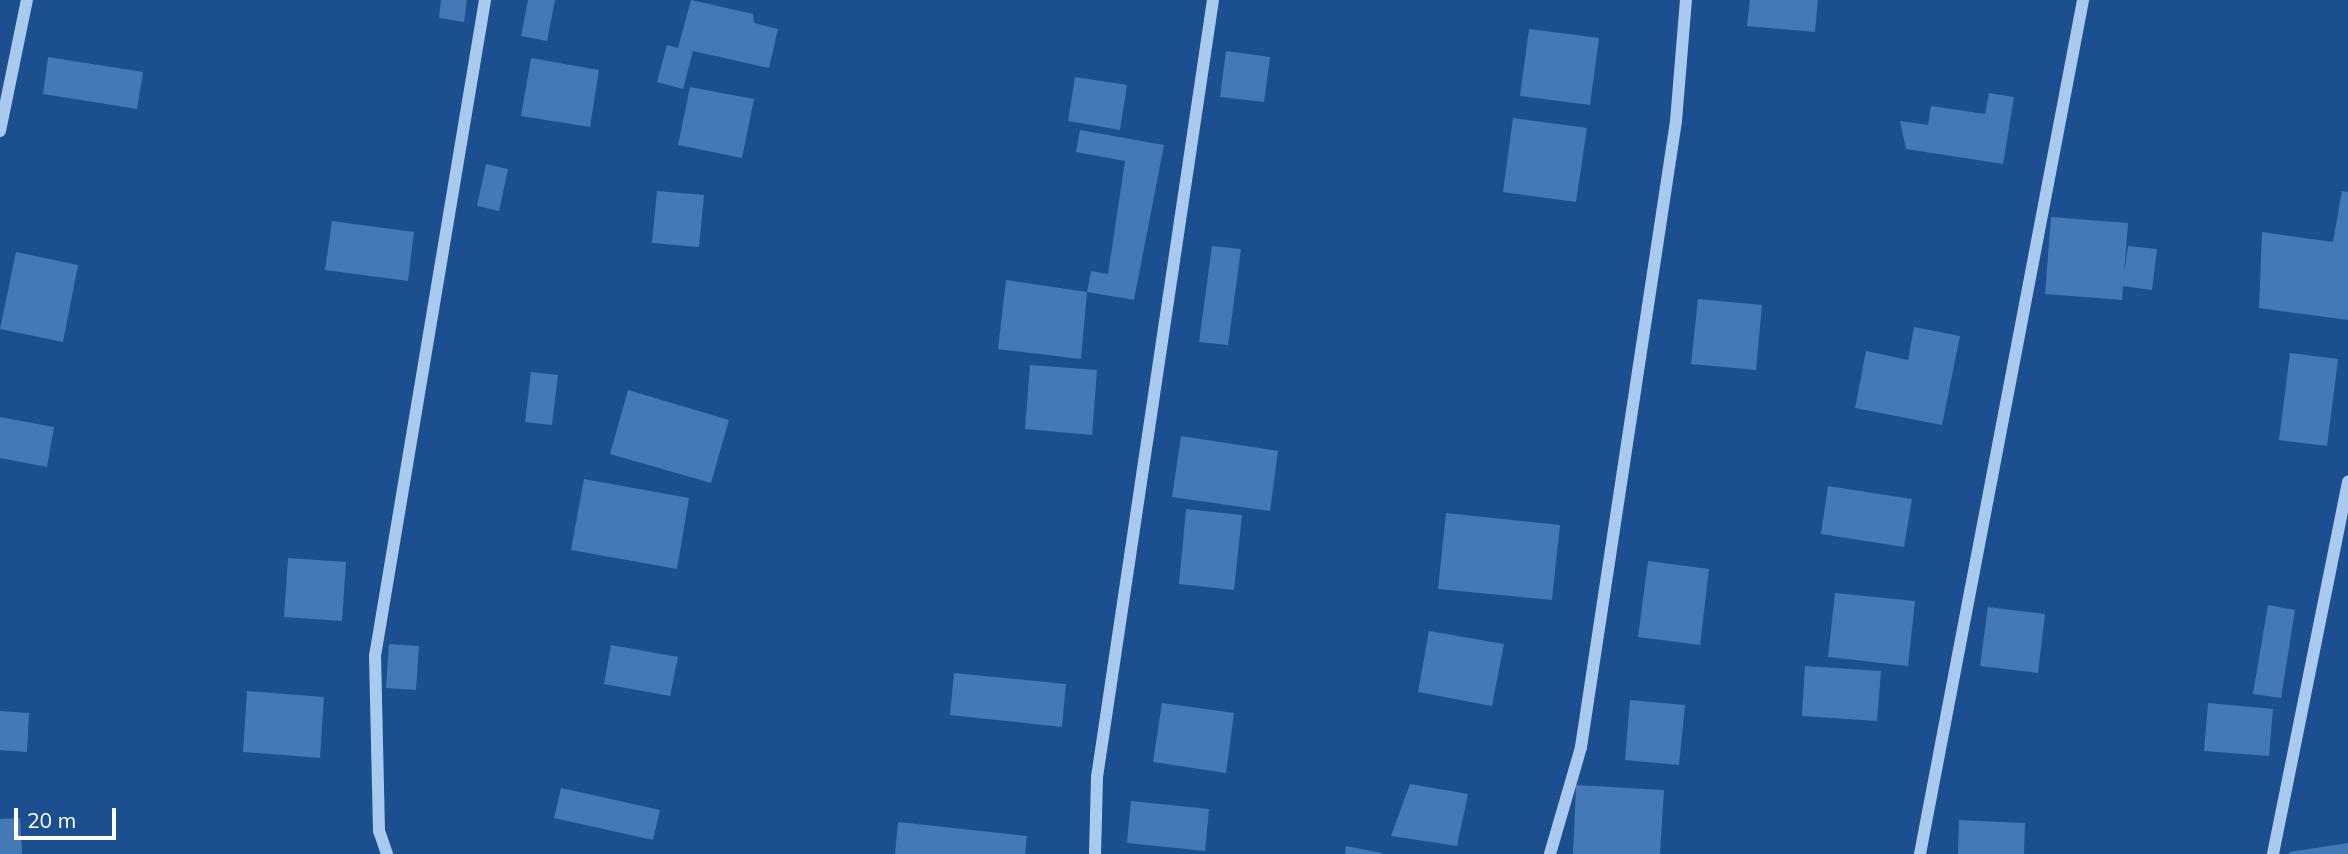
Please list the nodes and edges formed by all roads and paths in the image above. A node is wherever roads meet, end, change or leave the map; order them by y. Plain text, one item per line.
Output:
1 (27, 0) edge
2 (485, 0) edge
3 (1213, 0) edge
4 (1686, 0) edge
5 (2084, 0) edge
6 (0, 131) edge
7 (2348, 481) edge
8 (387, 854) edge
9 (1095, 854) edge
10 (1550, 854) edge
11 (1920, 854) edge
12 (2273, 854) edge

1 - 6 street
2 - 8 street
3 - 9 street
4 - 10 street
5 - 11 street
7 - 12 street

